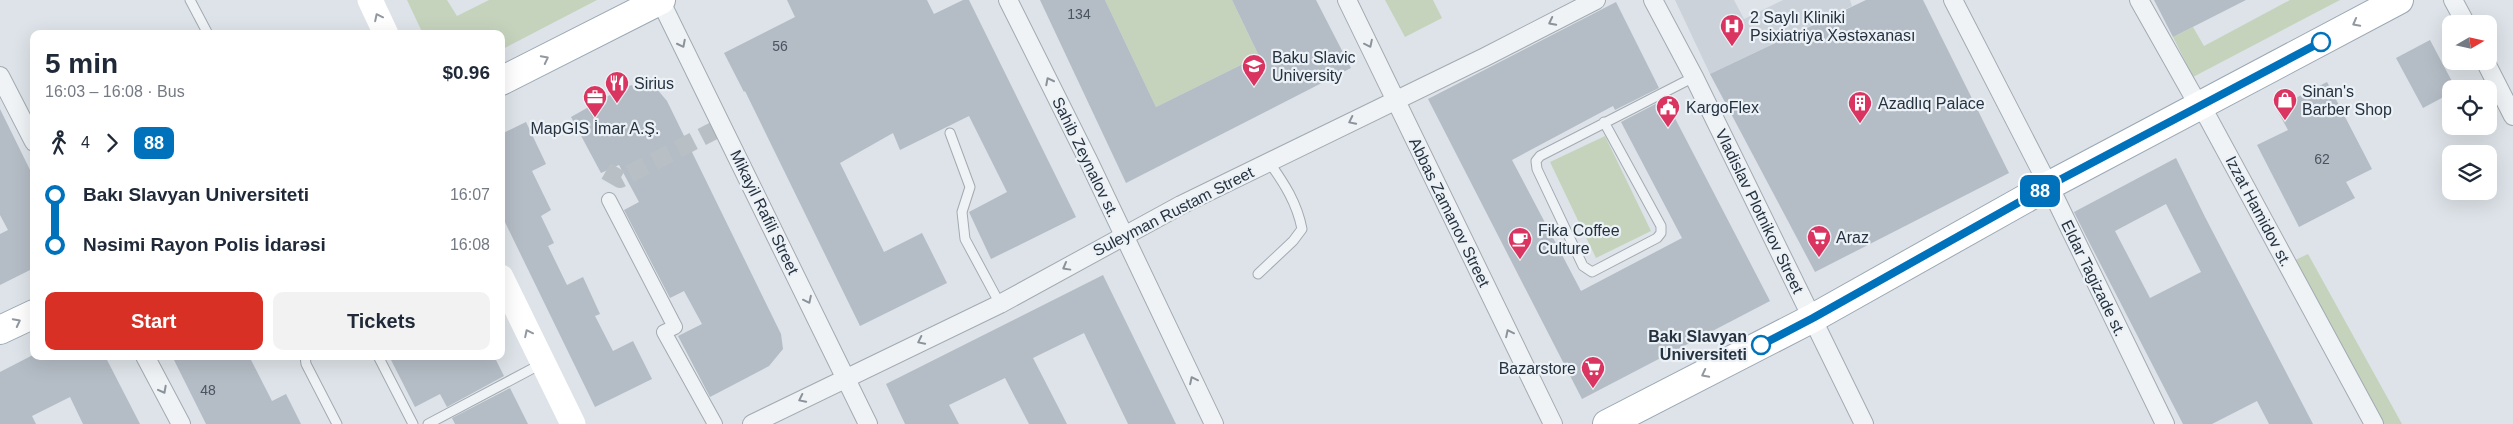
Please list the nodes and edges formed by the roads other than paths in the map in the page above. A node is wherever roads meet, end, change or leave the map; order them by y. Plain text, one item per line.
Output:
1 (190, 0) edge
2 (370, 0) edge
3 (661, 0) edge
4 (1008, 0) edge
5 (1347, 0) edge
6 (1596, 0) edge
7 (1653, 0) edge
8 (1953, 0) edge
9 (2139, 0) edge
10 (2399, 0) edge
11 (2453, 0) edge
12 (2461, 15) edge
13 (206, 30) edge
14 (384, 30) edge
15 (2490, 70) edge
16 (0, 76) edge
17 (1694, 77) junction
18 (505, 79) edge
19 (5, 99) edge
20 (1396, 100) junction
21 (2200, 108) junction
22 (2513, 116) edge
23 (1604, 122) junction
24 (950, 133) dead end
25 (30, 136) edge
26 (1269, 162) junction
27 (2048, 186) junction
28 (608, 200) dead end
29 (1124, 235) junction
30 (1258, 274) dead end
31 (505, 285) edge
32 (1000, 304) junction
33 (30, 316) edge
34 (1813, 318) junction
35 (0, 330) edge
36 (147, 360) edge
37 (305, 360) edge
38 (380, 360) edge
39 (543, 363) junction
40 (846, 378) junction
41 (181, 424) edge
42 (338, 424) edge
43 (414, 424) edge
44 (428, 424) edge
45 (573, 424) edge
46 (715, 424) edge
47 (752, 424) edge
48 (868, 424) edge
49 (1214, 424) edge
50 (1553, 424) edge
51 (1607, 424) edge
52 (1864, 424) edge
53 (2165, 424) edge
54 (2374, 424) edge

1 - 13 lane
14 -> 2 main road
18 -> 3 main road
3 -> 40 street, Mikayil Rafili Street
29 -> 4 street, Sahib Zeynalov st.
5 -> 20 street, Abbas Zamanov Street
6 -> 20 street, Suleyman Rustam Street
7 - 17 street, Vladislav Plotnikov Street
8 - 27 street, Eldar Tagizade st.
9 - 21 street, Izzat Hamidov st.
10 -> 21 main road
11 - 12 street
15 - 22 street
16 - 19 street
17 - 23 lane
17 - 34 street, Vladislav Plotnikov Street
19 - 25 street
20 -> 26 street, Suleyman Rustam Street
50 -> 20 street, Abbas Zamanov Street
21 - 27 main road
21 - 54 street, Izzat Hamidov st.
23 - 23 lane
24 - 32 lane
26 - 29 street, Suleyman Rustam Street
26 - 30 lane
27 - 34 main road
27 - 53 street, Eldar Tagizade st.
28 - 46 street
29 -> 32 street, Suleyman Rustam Street
49 -> 29 street, Sahib Zeynalov st.
39 -> 31 main road
32 -> 40 street, Suleyman Rustam Street
35 -> 33 main road
34 -> 51 main road
34 - 52 street, Vladislav Plotnikov Street
36 -> 41 street
37 - 42 lane
38 - 43 lane
39 - 44 lane
39 - 45 main road
40 -> 47 street, Suleyman Rustam Street
40 - 48 street, Mikayil Rafili Street

